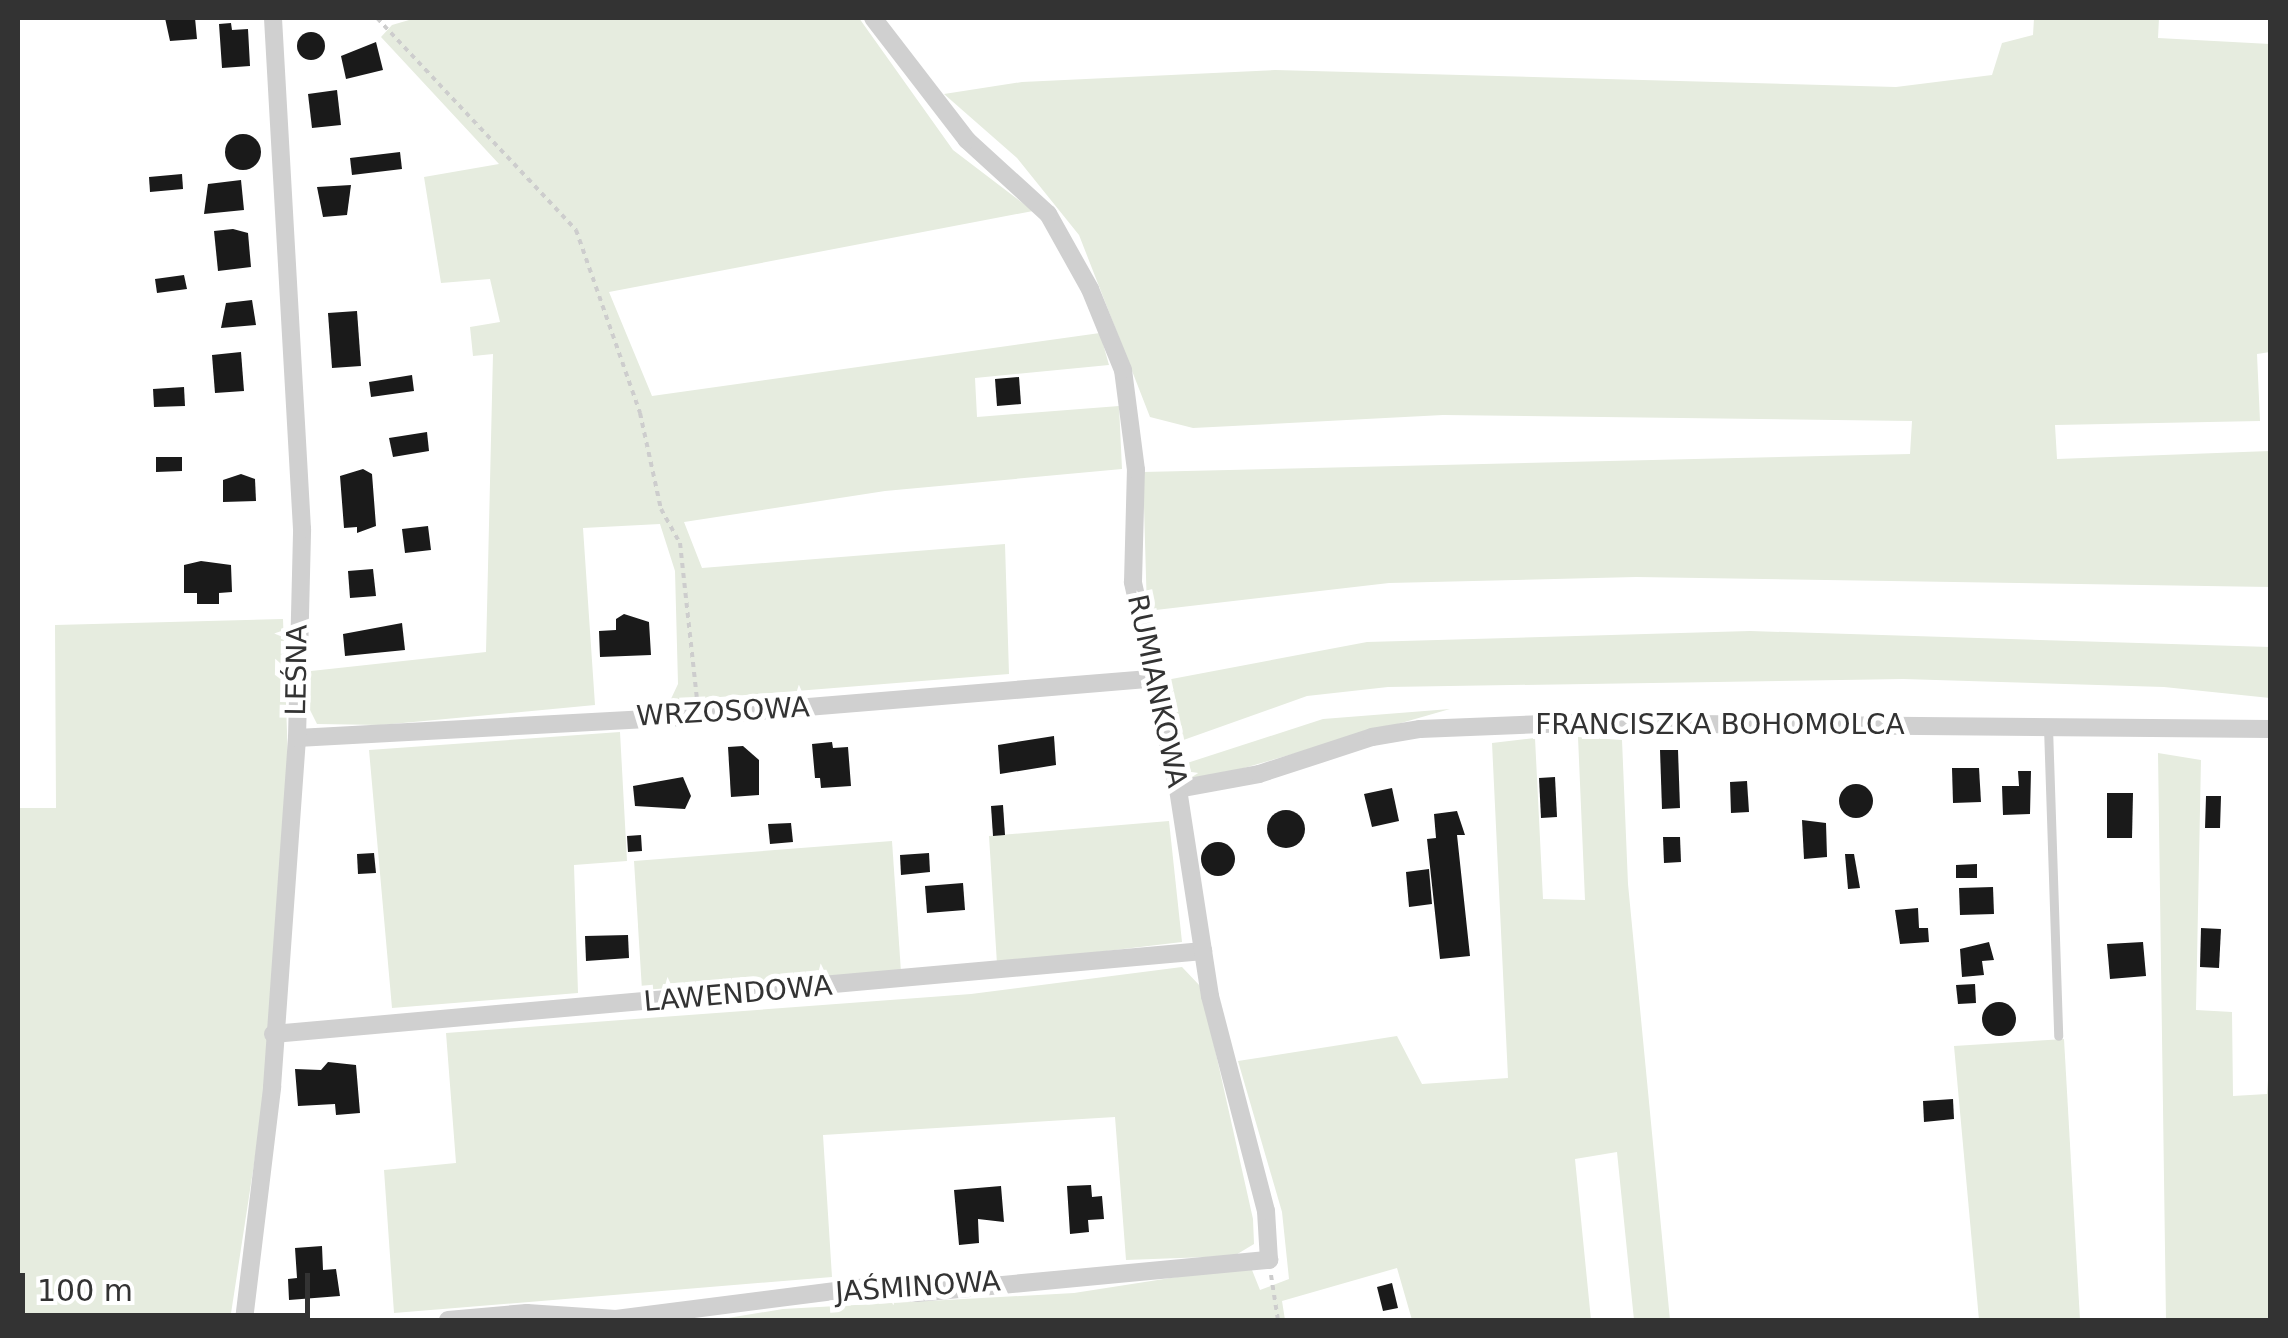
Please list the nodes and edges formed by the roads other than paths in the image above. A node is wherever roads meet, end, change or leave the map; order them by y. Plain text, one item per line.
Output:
1 (273, 18) edge
2 (873, 18) edge
3 (1149, 679) junction
4 (2048, 727) junction
5 (2270, 729) edge
6 (296, 738) junction
7 (1178, 789) junction
8 (1203, 951) junction
9 (273, 1034) junction
10 (2058, 1036) dead end
11 (1269, 1260) joint
12 (244, 1320) edge
13 (448, 1320) edge

1 - 6 street, LEŚNA
2 - 3 street, RUMIANKOWA
3 - 6 street, WRZOSOWA
3 - 7 street, RUMIANKOWA
4 - 5 street, FRANCISZKA BOHOMOLCA
4 - 7 street, FRANCISZKA BOHOMOLCA
4 - 10 lane
6 - 9 street, LEŚNA
7 - 8 street, RUMIANKOWA
8 - 9 street, LAWENDOWA
8 - 11 street, RUMIANKOWA
9 - 12 street, LEŚNA
11 - 13 street, JAŚMINOWA

